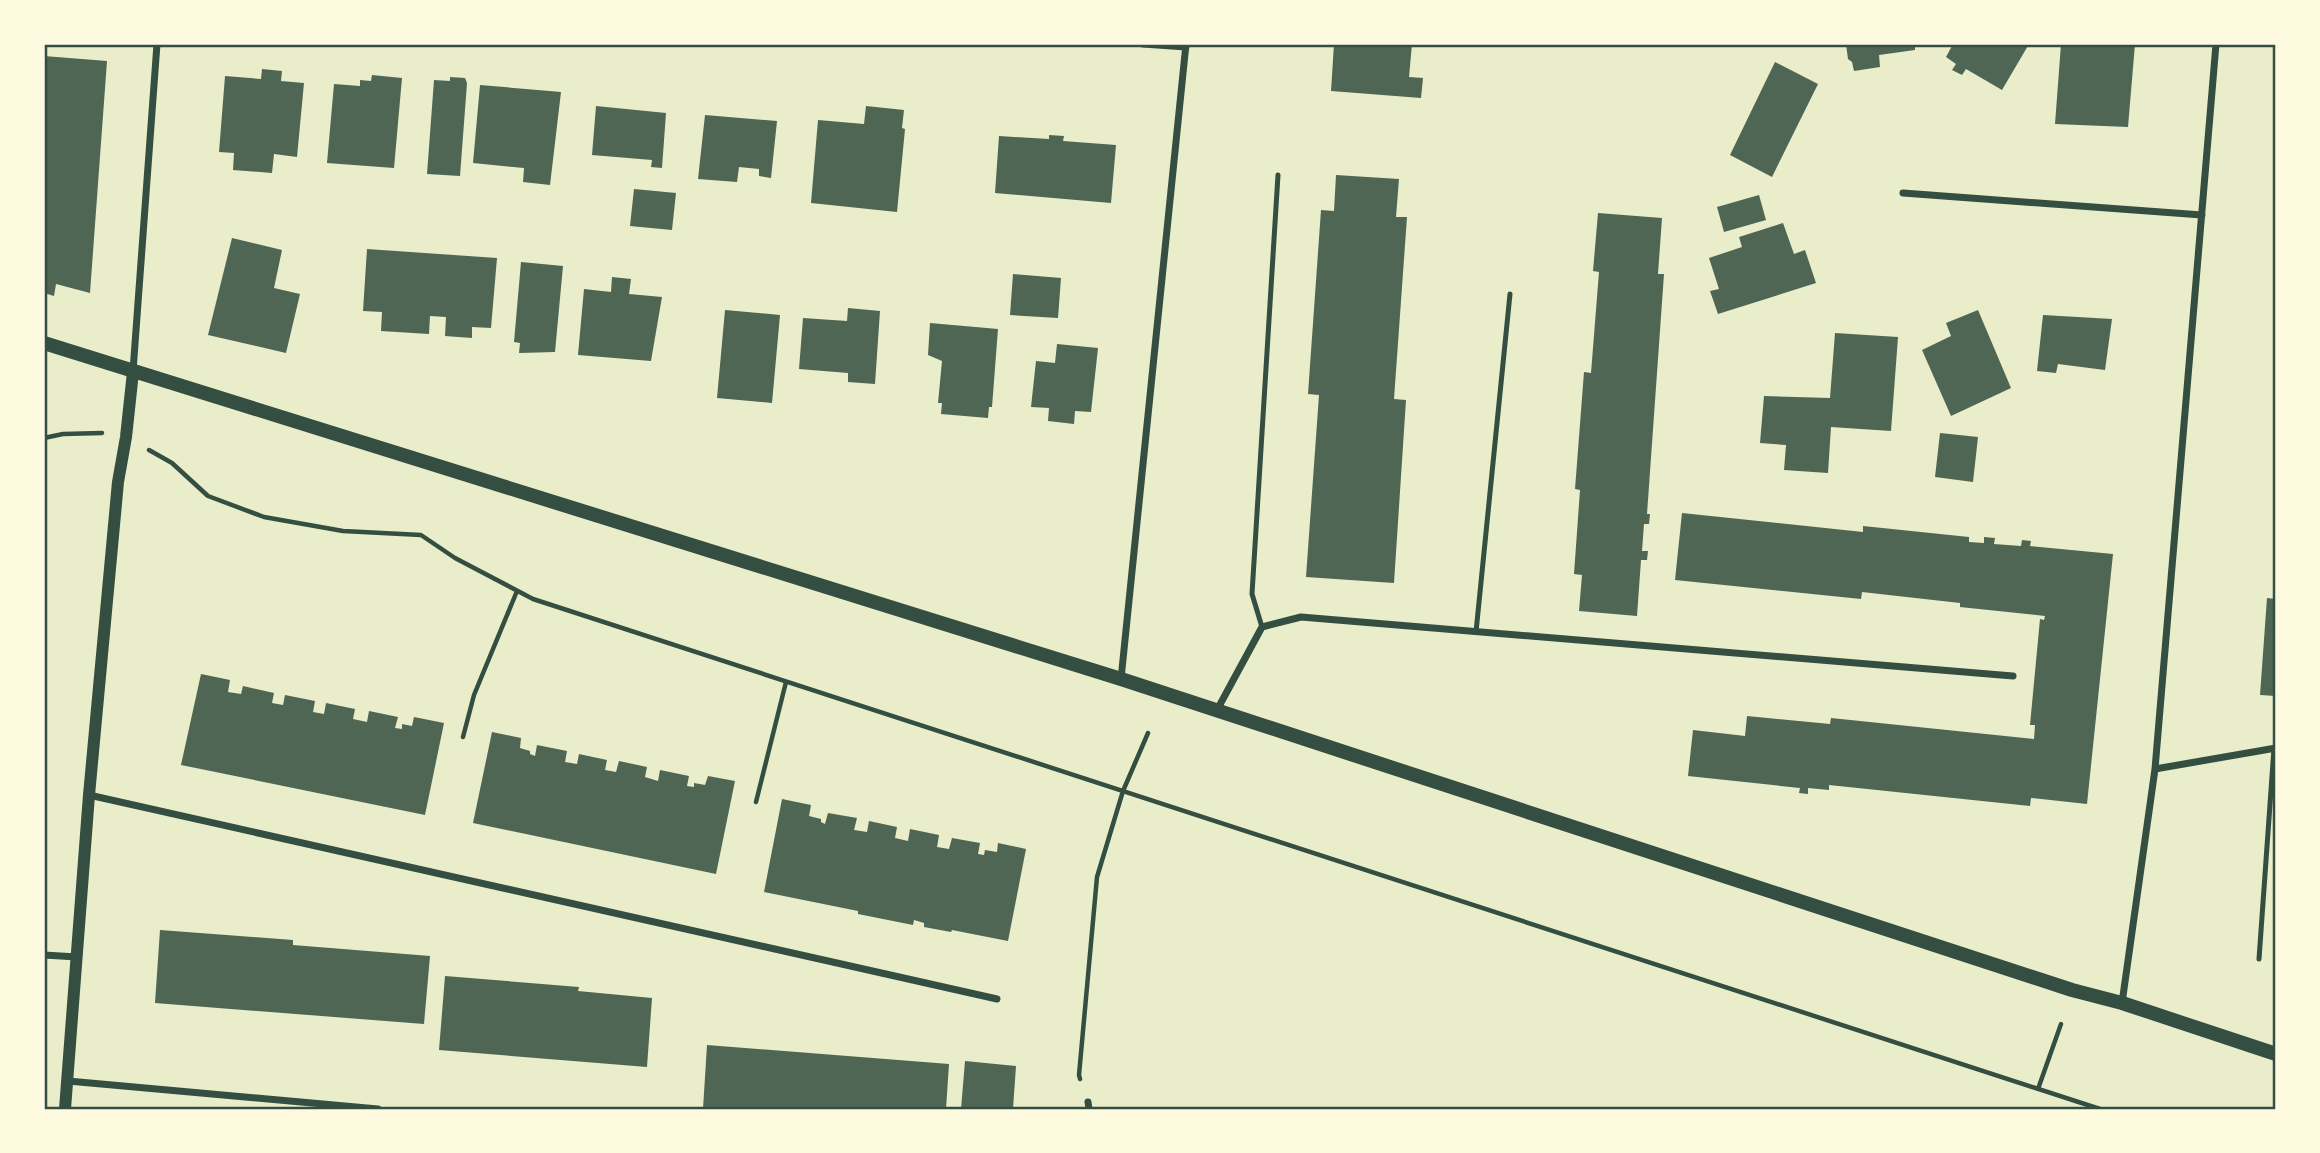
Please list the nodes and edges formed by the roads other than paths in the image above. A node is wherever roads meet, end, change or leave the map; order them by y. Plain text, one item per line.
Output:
1 (157, 44) edge
2 (1143, 44) edge
3 (2216, 44) edge
4 (1186, 45) edge
5 (1278, 175) dead end
6 (1903, 193) dead end
7 (2202, 215) junction
8 (1510, 294) dead end
9 (44, 343) edge
10 (132, 372) junction
11 (1262, 626) junction
12 (1476, 632) junction
13 (2013, 676) dead end
14 (1121, 679) junction
15 (1216, 710) junction
16 (2275, 748) edge
17 (2155, 769) junction
18 (89, 795) junction
19 (44, 955) edge
20 (77, 957) junction
21 (2259, 959) dead end
22 (997, 999) dead end
23 (2122, 1003) junction
24 (2276, 1054) edge
25 (68, 1081) junction
26 (65, 1109) edge
27 (377, 1109) edge

1 - 10 street
2 - 4 street
3 - 7 street
4 - 14 street
5 - 11 lane
6 - 7 street
7 - 17 street
8 - 12 lane
9 - 10 main road
10 - 14 main road
10 - 18 street
11 - 12 street
11 - 15 street
12 - 13 street
14 - 15 main road
15 - 23 main road
16 - 17 street
16 - 21 lane
17 - 23 street
18 - 20 street
18 - 22 street
19 - 20 street
20 - 25 street
23 - 24 main road
25 - 26 street
25 - 27 street

